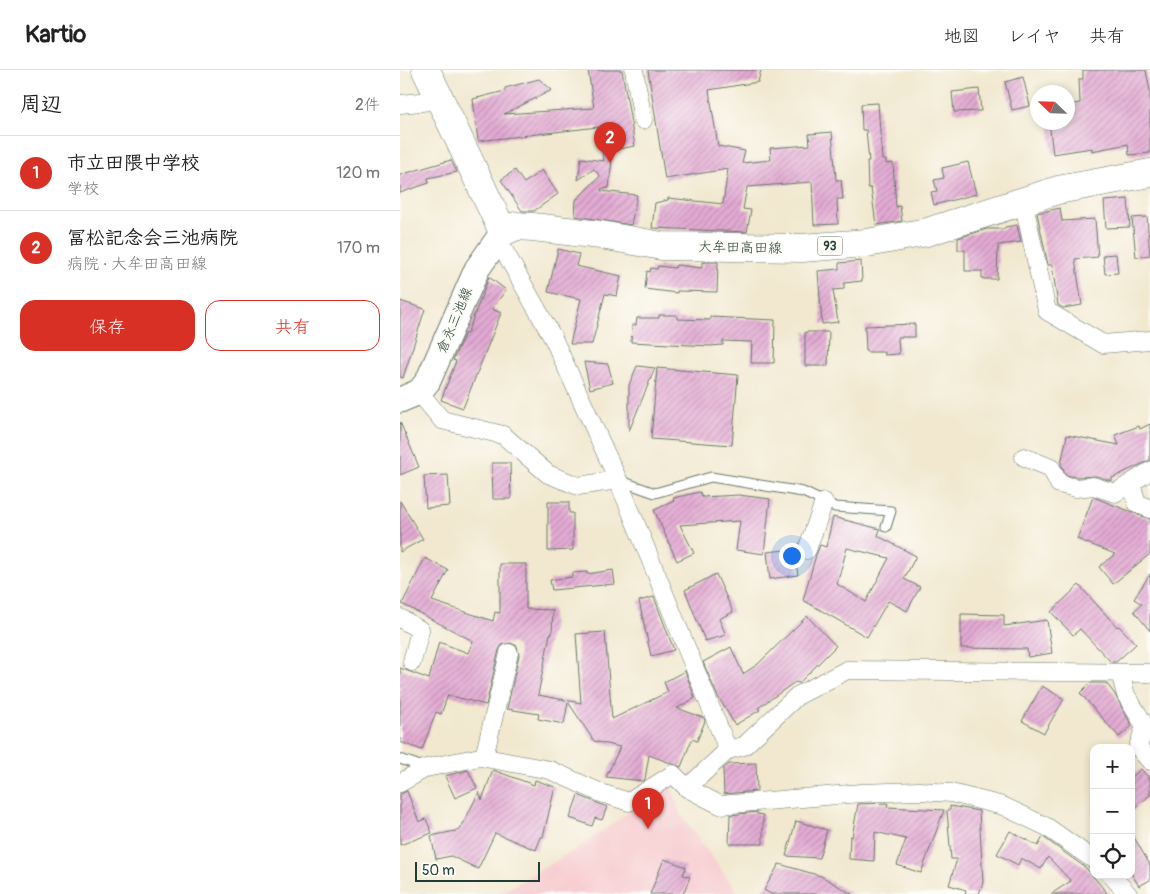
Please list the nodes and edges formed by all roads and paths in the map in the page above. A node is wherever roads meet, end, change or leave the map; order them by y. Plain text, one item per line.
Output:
1 (426, 70) edge
2 (634, 70) edge
3 (442, 100) junction
4 (400, 104) edge
5 (643, 120) dead end
6 (1150, 172) edge
7 (1023, 200) junction
8 (500, 235) junction
9 (1150, 340) edge
10 (409, 396) edge
11 (1024, 457) dead end
12 (1150, 471) edge
13 (618, 480) junction
14 (1131, 483) junction
15 (824, 502) junction
16 (1150, 509) edge
17 (886, 527) dead end
18 (807, 550) dead end
19 (400, 618) edge
20 (509, 654) dead end
21 (412, 662) dead end
22 (1120, 673) junction
23 (1150, 673) edge
24 (728, 750) junction
25 (484, 757) junction
26 (400, 758) edge
27 (1150, 761) edge
28 (426, 768) junction
29 (400, 783) edge
30 (688, 788) junction
31 (1090, 857) edge
32 (1115, 879) edge
33 (1128, 894) edge

1 - 3 main road
2 - 5 street
3 - 4 street
3 - 8 main road
6 - 7 main road, 大牟田高田線 / 93
7 - 8 main road, 大牟田高田線 / 93
7 - 9 street
8 - 10 main road, 倉永三池線
8 - 13 street
10 - 13 street
11 - 14 street
12 - 14 street
13 - 15 lane
13 - 24 street
14 - 16 street
15 - 17 lane
15 - 18 street
19 - 21 street
20 - 25 street
22 - 23 street
22 - 24 street
22 - 27 street
24 - 30 street
25 - 28 street
25 - 30 street
26 - 28 lane
28 - 29 street
30 - 31 street
32 - 33 street

